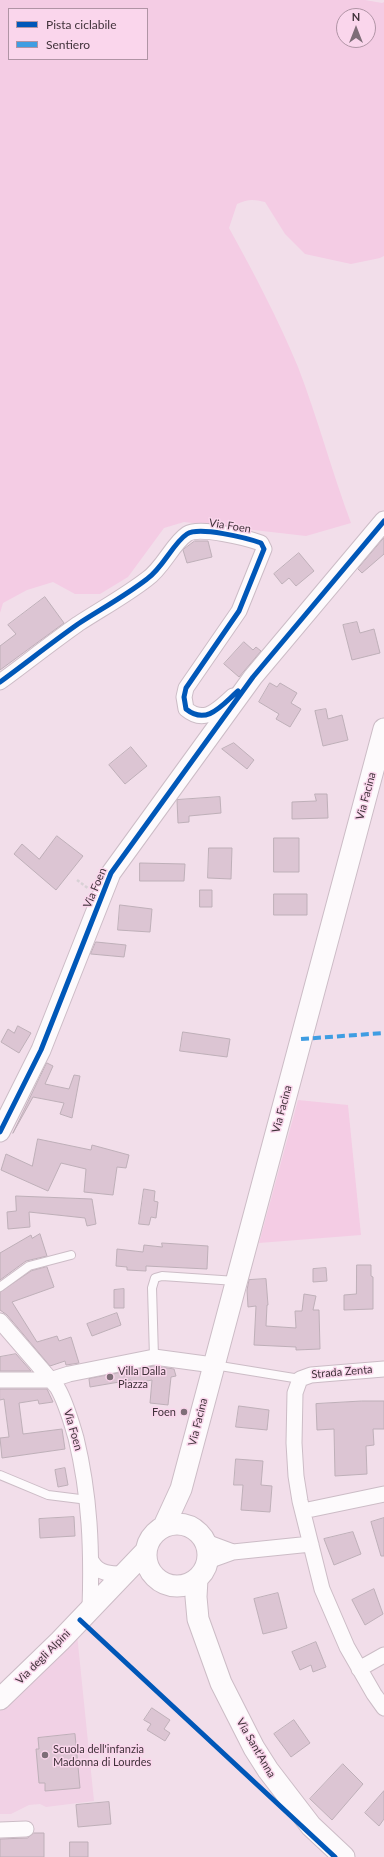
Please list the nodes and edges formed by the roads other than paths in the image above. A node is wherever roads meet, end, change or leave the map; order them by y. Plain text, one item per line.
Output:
1 (384, 521) edge
2 (253, 677) junction
3 (0, 682) edge
4 (384, 729) edge
5 (0, 1132) edge
6 (71, 1255) dead end
7 (236, 1281) junction
8 (0, 1287) edge
9 (0, 1321) edge
10 (154, 1357) junction
11 (213, 1365) junction
12 (384, 1369) edge
13 (300, 1379) junction
14 (0, 1380) edge
15 (50, 1380) junction
16 (0, 1475) edge
17 (181, 1489) junction
18 (384, 1494) edge
19 (88, 1500) junction
20 (303, 1511) junction
21 (186, 1524) junction
22 (164, 1526) junction
23 (311, 1544) junction
24 (146, 1551) junction
25 (207, 1551) junction
26 (92, 1562) junction
27 (123, 1574) junction
28 (155, 1576) junction
29 (197, 1579) junction
30 (173, 1586) junction
31 (96, 1603) junction
32 (198, 1619) junction
33 (384, 1655) edge
34 (359, 1669) junction
35 (0, 1699) edge
36 (384, 1708) edge
37 (26, 1829) dead end
38 (0, 1830) edge
39 (344, 1857) edge

1 - 2 street, Via Foen
2 - 3 street, Via Foen
2 - 5 street, Via Foen
4 - 7 main road, Via Facina
6 - 8 lane
7 - 10 lane
7 - 11 main road, Via Facina
9 - 15 street, Via Foen
10 - 11 street
10 - 15 street
11 - 13 lane
11 - 17 main road, Via Facina
12 - 13 street, Strada Zenta
13 - 20 street
14 - 15 street
15 - 19 street, Via Foen
16 - 19 lane
17 - 21 main road, Via Facina
17 - 22 main road, Via Facina
18 - 20 street
19 - 26 street, Via Foen
20 - 23 street
21 - 22 main road
21 - 25 main road
22 - 24 main road
23 - 25 street
23 - 34 street
24 - 27 main road, Via degli Alpini
24 - 28 main road
25 - 29 main road
26 - 27 street
26 - 31 street, Via Foen
27 - 31 main road, Via degli Alpini
28 - 30 main road
28 - 31 main road, Via degli Alpini
29 - 30 main road
29 - 32 main road, Via Sant'Anna
30 - 32 main road, Via Sant'Anna
31 - 35 main road, Via degli Alpini
32 - 39 main road, Via Sant'Anna
33 - 34 street
34 - 36 street
37 - 38 street

